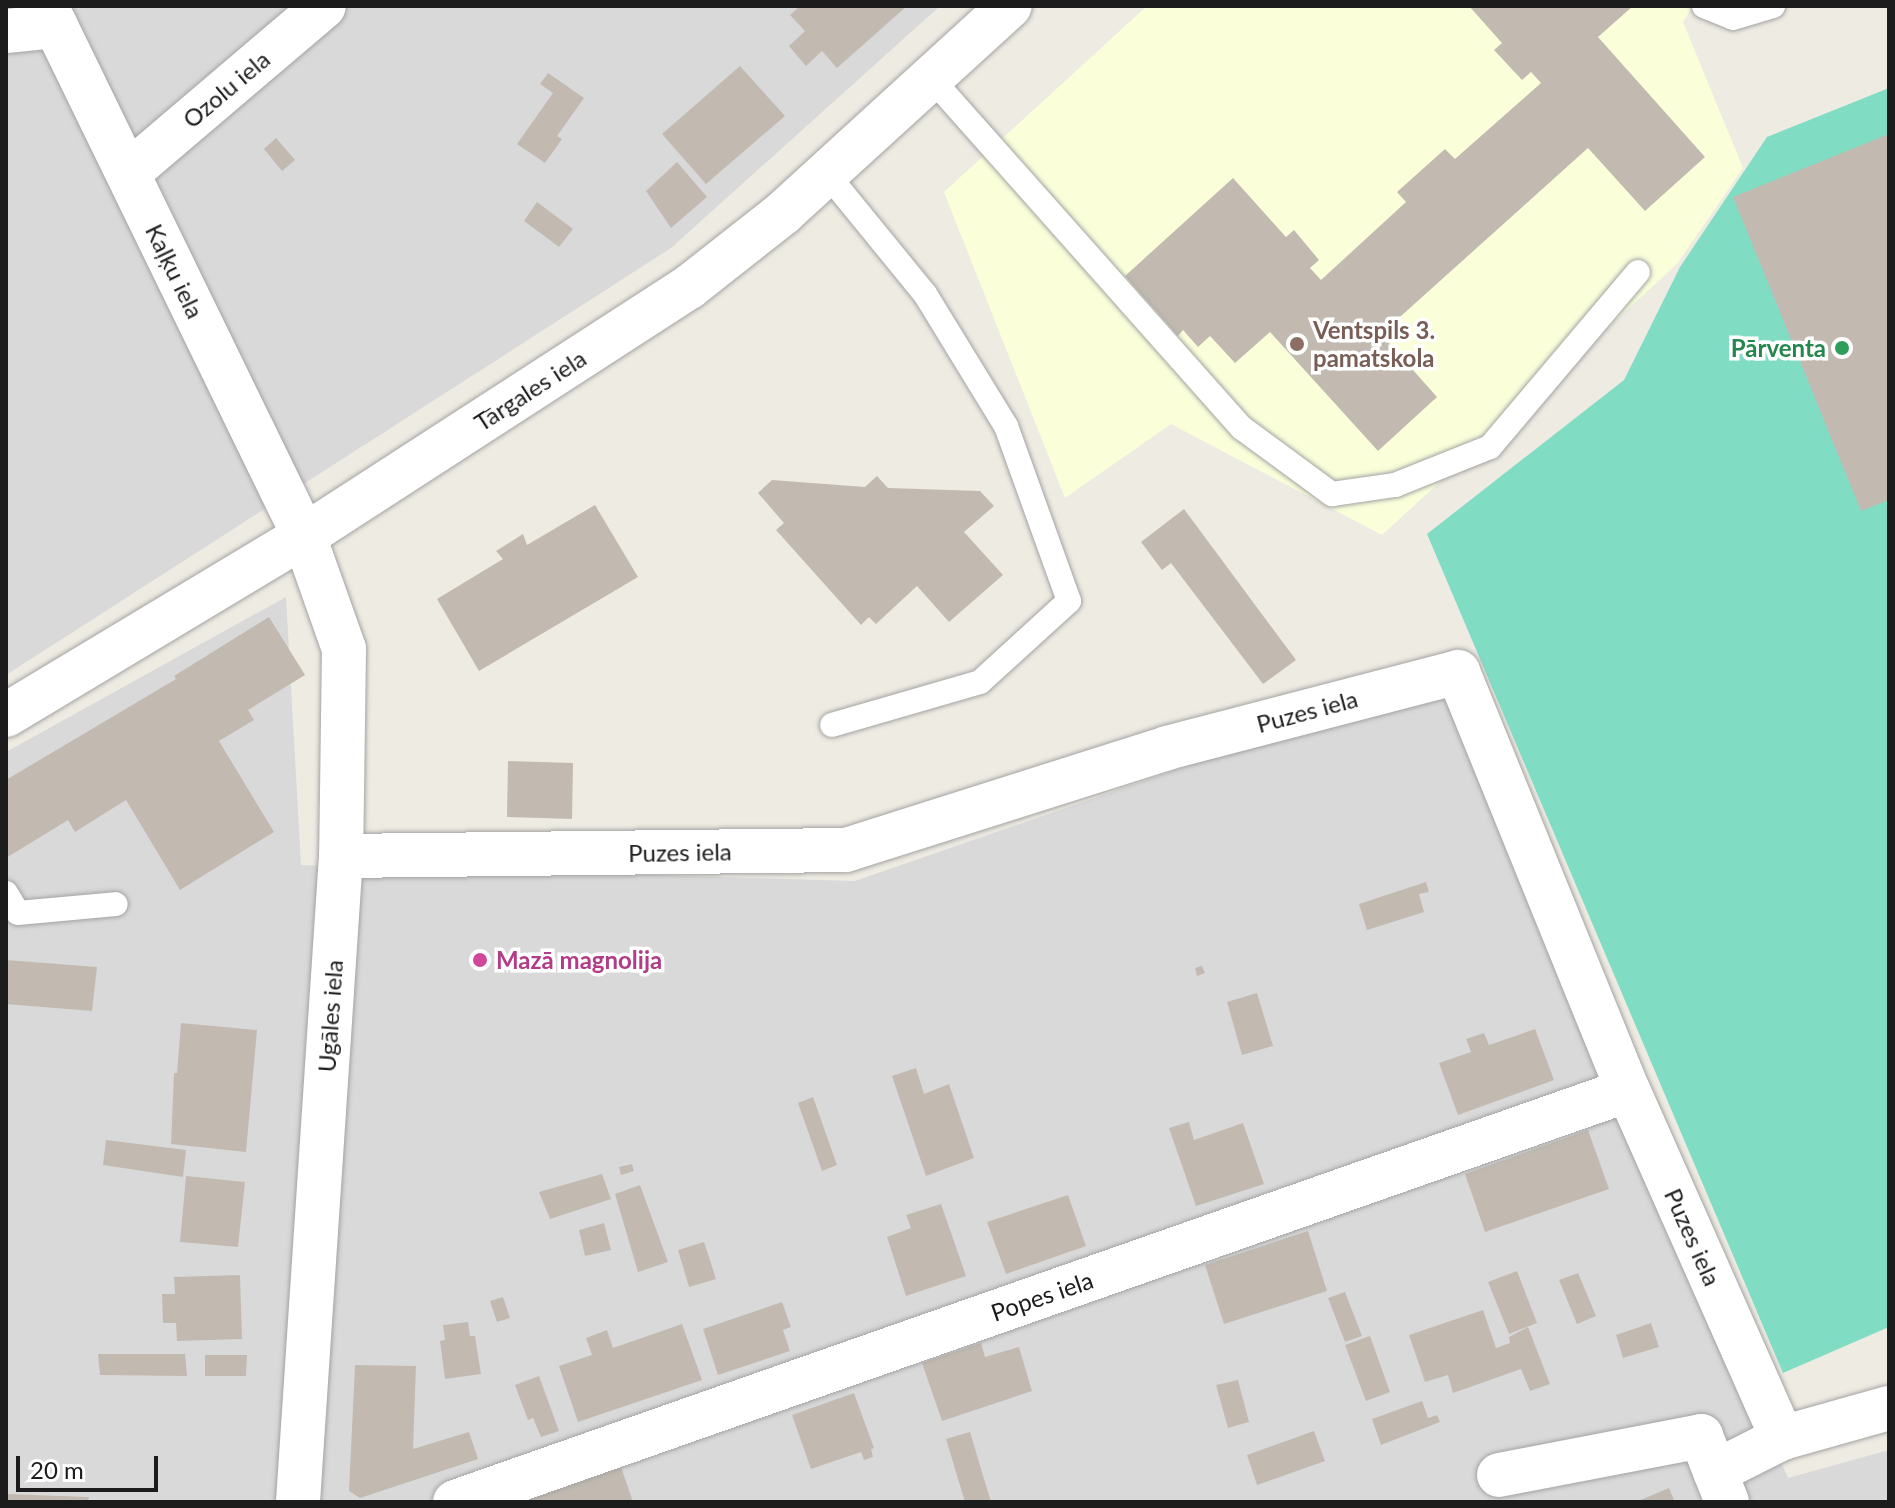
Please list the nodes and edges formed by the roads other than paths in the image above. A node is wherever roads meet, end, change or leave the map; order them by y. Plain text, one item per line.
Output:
1 (324, 6) edge
2 (1010, 6) edge
3 (1704, 6) edge
4 (1773, 6) edge
5 (51, 16) edge
6 (6, 31) edge
7 (931, 78) junction
8 (128, 173) junction
9 (827, 174) junction
10 (1638, 272) dead end
11 (304, 536) junction
12 (6, 715) edge
13 (832, 725) dead end
14 (341, 856) junction
15 (6, 893) edge
16 (116, 904) dead end
17 (1628, 1090) junction
18 (1889, 1408) edge
19 (1782, 1438) junction
20 (1499, 1475) dead end
21 (1721, 1487) edge
22 (298, 1502) edge
23 (455, 1502) edge

1 - 8 street, Ozolu iela
2 - 7 street, Tārgales iela
3 - 4 lane
5 - 6 street
5 - 8 street, Kaļķu iela
7 - 9 street, Tārgales iela
7 - 10 lane
8 - 11 street, Kaļķu iela
9 - 11 street, Tārgales iela
9 - 13 lane
11 - 12 street, Tārgales iela
11 - 14 street, Ugāles iela
14 - 17 street, Puzes iela
14 - 22 street, Ugāles iela
15 - 16 lane
17 - 19 street, Puzes iela
17 - 23 street, Popes iela
18 - 19 street
19 - 21 street
20 - 21 street

